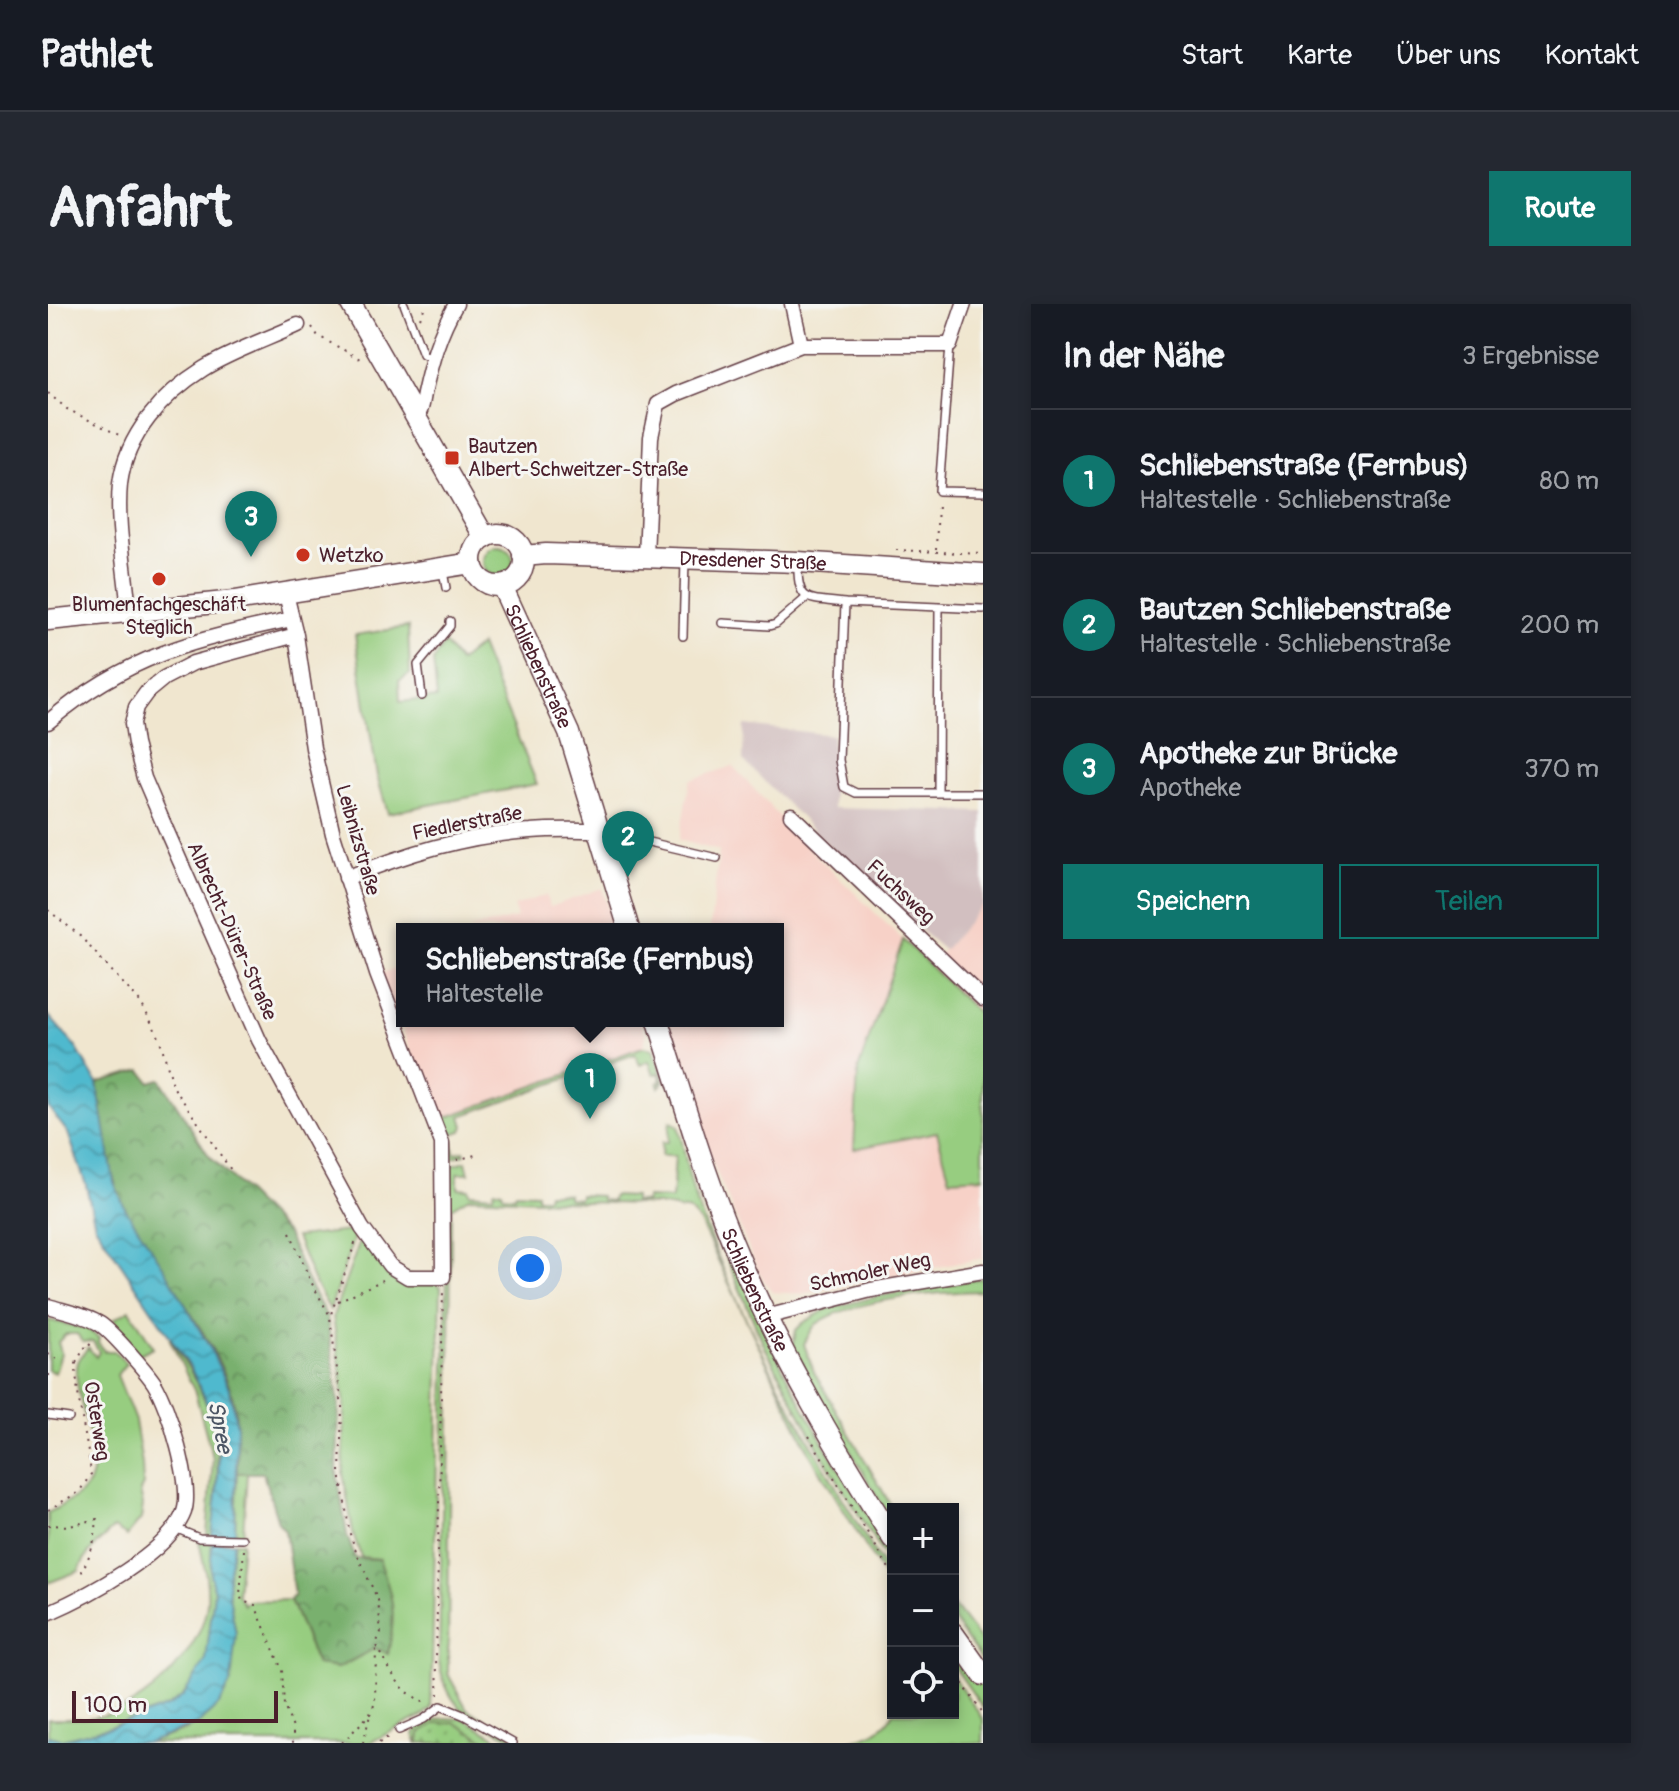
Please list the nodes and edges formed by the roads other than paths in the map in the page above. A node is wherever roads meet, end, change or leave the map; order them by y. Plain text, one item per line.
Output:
1 (351, 304) edge
2 (404, 304) edge
3 (456, 304) edge
4 (792, 304) edge
5 (964, 304) edge
6 (303, 323) road end
7 (801, 345) junction
8 (950, 345) junction
9 (432, 359) junction
10 (415, 417) junction
11 (983, 492) edge
12 (485, 538) junction
13 (523, 556) junction
14 (646, 557) junction
15 (685, 558) junction
16 (798, 562) junction
17 (472, 563) junction
18 (983, 574) edge
19 (502, 586) junction
20 (286, 594) junction
21 (806, 598) junction
22 (845, 603) junction
23 (939, 607) junction
24 (983, 609) edge
25 (129, 613) junction
26 (292, 619) junction
27 (48, 620) edge
28 (450, 621) dead end
29 (723, 623) dead end
30 (296, 635) junction
31 (683, 636) dead end
32 (422, 696) dead end
33 (48, 722) edge
34 (938, 793) junction
35 (983, 793) edge
36 (791, 815) dead end
37 (599, 830) junction
38 (717, 858) dead end
39 (346, 878) junction
40 (627, 923) edge
41 (983, 999) edge
42 (396, 1022) edge
43 (398, 1027) edge
44 (660, 1027) edge
45 (983, 1271) edge
46 (403, 1274) joint
47 (48, 1306) edge
48 (766, 1317) junction
49 (48, 1415) edge
50 (69, 1418) dead end
51 (174, 1528) junction
52 (887, 1529) edge
53 (243, 1539) road end
54 (48, 1613) edge
55 (959, 1641) edge
56 (983, 1675) edge
57 (399, 1730) road end
58 (513, 1743) edge

1 - 10 main road
2 - 9 lane
3 - 9 street
4 - 7 street
5 - 8 street
6 - 25 street
7 - 8 street
7 - 14 street
8 - 11 lane
9 - 10 street
10 - 12 main road
12 - 13 main road
12 - 17 main road
13 - 14 main road, Dresdener Straße
13 - 19 main road
14 - 15 main road, Dresdener Straße
15 - 16 main road, Dresdener Straße
15 - 31 lane
16 - 18 main road, Dresdener Straße
16 - 21 lane
17 - 19 main road
17 - 20 main road
19 - 37 main road, Schliebenstraße
20 - 25 main road
20 - 26 street, Leibnizstraße
21 - 22 lane
21 - 29 lane
22 - 23 lane
22 - 34 lane
23 - 24 lane
23 - 34 lane
25 - 27 main road
26 - 30 street, Leibnizstraße
26 - 33 street
28 - 32 lane
30 - 39 street, Leibnizstraße
30 - 46 street, Albrecht-Dürer-Straße
34 - 35 lane
36 - 41 street, Fuchsweg
37 - 38 lane
37 - 39 street, Fiedlerstraße
37 - 40 main road, Schliebenstraße
39 - 42 street, Leibnizstraße
43 - 46 street, Leibnizstraße
44 - 48 main road, Schliebenstraße
45 - 48 street, Schmoler Weg
47 - 51 street
48 - 52 main road, Schliebenstraße
49 - 50 lane
51 - 53 lane
51 - 54 street
55 - 56 main road
57 - 58 lane

